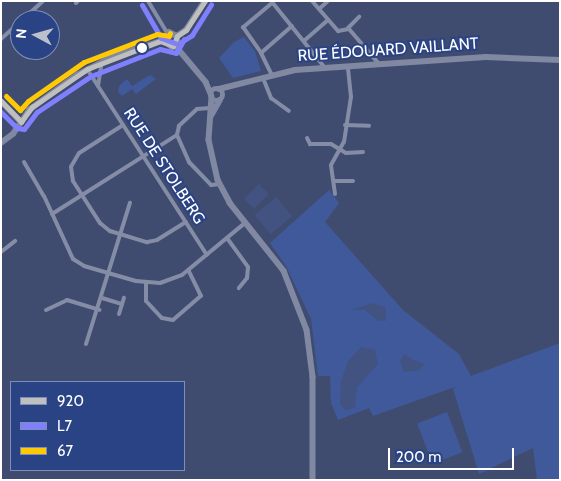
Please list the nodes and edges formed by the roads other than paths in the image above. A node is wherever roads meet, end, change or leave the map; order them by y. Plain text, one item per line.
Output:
1 (43, 1) edge
2 (148, 1) edge
3 (205, 1) edge
4 (312, 1) edge
5 (328, 1) edge
6 (273, 2) edge
7 (319, 9) junction
8 (33, 10) edge
9 (359, 17) dead end
10 (328, 20) junction
11 (292, 26) junction
12 (348, 28) junction
13 (167, 33) junction
14 (177, 36) junction
15 (164, 40) junction
16 (305, 40) junction
17 (175, 45) junction
18 (261, 54) junction
19 (560, 59) edge
20 (102, 61) junction
21 (379, 64) junction
22 (348, 66) junction
23 (325, 68) junction
24 (87, 69) junction
25 (272, 76) junction
26 (263, 78) junction
27 (206, 82) junction
28 (236, 85) junction
29 (218, 89) junction
30 (100, 91) junction
31 (212, 96) junction
32 (221, 99) junction
33 (1, 101) edge
34 (210, 108) junction
35 (289, 111) dead end
36 (21, 122) junction
37 (345, 125) junction
38 (122, 126) junction
39 (369, 126) dead end
40 (176, 135) junction
41 (208, 135) junction
42 (307, 138) dead end
43 (1, 143) edge
44 (340, 149) junction
45 (363, 152) dead end
46 (143, 156) junction
47 (24, 162) dead end
48 (353, 181) dead end
49 (334, 182) junction
50 (220, 184) junction
51 (335, 194) dead end
52 (82, 196) junction
53 (130, 203) dead end
54 (52, 214) junction
55 (186, 222) junction
56 (246, 222) junction
57 (121, 234) junction
58 (227, 238) junction
59 (15, 241) dead end
60 (1, 252) edge
61 (207, 254) junction
62 (188, 271) junction
63 (109, 273) junction
64 (146, 283) junction
65 (239, 288) dead end
66 (102, 298) junction
67 (124, 298) dead end
68 (122, 304) junction
69 (46, 310) dead end
70 (98, 310) junction
71 (120, 314) dead end
72 (86, 344) dead end
73 (313, 480) edge

1 - 8 street
2 - 13 street
3 - 14 street
4 - 7 street
5 - 7 street
6 - 11 street
6 - 18 street
7 - 10 street
9 - 12 street
10 - 12 street
10 - 16 street
11 - 16 street
11 - 18 street
12 - 21 street
13 - 14 street
13 - 15 street
14 - 17 street
15 - 17 street
15 - 20 street
16 - 23 street
17 - 27 street
18 - 25 street
19 - 21 street, RUE ÉDOUARD VAILLANT
20 - 24 street
20 - 30 street
21 - 22 street, RUE ÉDOUARD VAILLANT
22 - 23 street, RUE ÉDOUARD VAILLANT
22 - 37 street
23 - 25 street, RUE ÉDOUARD VAILLANT
24 - 30 street, RUE DE STOLBERG
24 - 36 street
25 - 26 street, RUE ÉDOUARD VAILLANT
26 - 28 street, RUE ÉDOUARD VAILLANT
26 - 35 street
27 - 29 street
27 - 31 street
28 - 29 street, RUE ÉDOUARD VAILLANT
28 - 32 street, RUE ÉDOUARD VAILLANT
29 - 31 street
29 - 32 street
30 - 38 street, RUE DE STOLBERG
31 - 32 street
31 - 34 street
32 - 41 street
33 - 36 street
34 - 40 street
34 - 41 street
36 - 43 street
37 - 39 street
37 - 44 street
38 - 46 street, RUE DE STOLBERG
38 - 52 street
40 - 46 street
40 - 50 street
41 - 50 street
42 - 44 street
44 - 45 street
44 - 49 street
46 - 52 street
46 - 55 street, RUE DE STOLBERG
47 - 54 street
48 - 49 street
49 - 51 street
50 - 56 street
52 - 54 street
52 - 57 street
53 - 57 street
54 - 63 street
55 - 57 street
55 - 61 street, RUE DE STOLBERG
56 - 58 street
56 - 73 street
57 - 63 street
58 - 61 street
58 - 65 street
59 - 60 street
61 - 62 street
62 - 64 street
62 - 64 street
63 - 64 street
63 - 66 street
66 - 68 street
66 - 70 street
67 - 68 street
68 - 71 street
69 - 70 street
70 - 72 street

